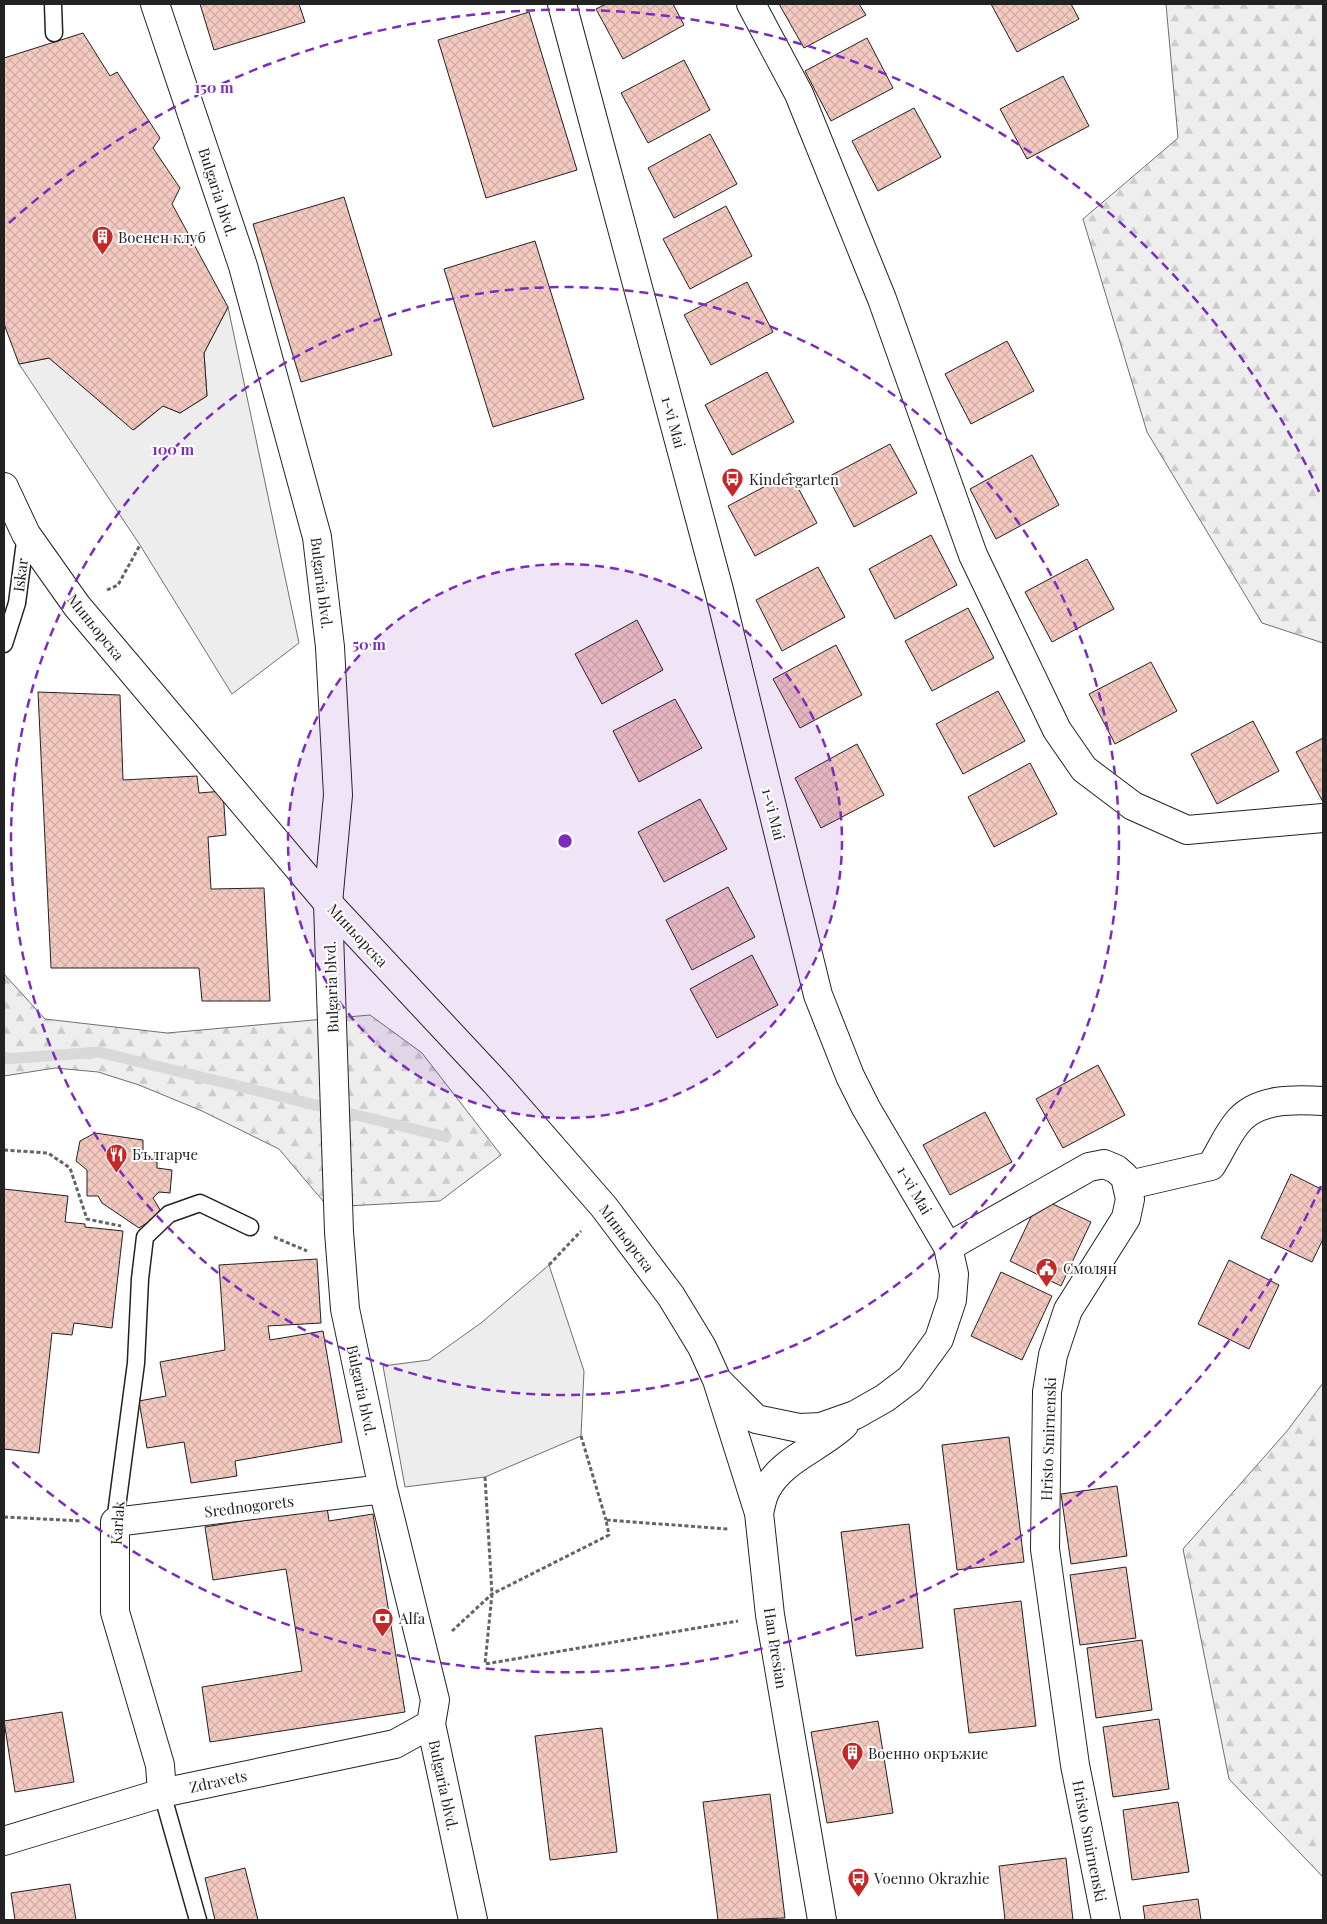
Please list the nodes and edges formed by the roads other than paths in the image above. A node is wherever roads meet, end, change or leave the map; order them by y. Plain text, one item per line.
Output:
1 (53, 4) edge
2 (155, 4) edge
3 (562, 4) edge
4 (752, 4) edge
5 (54, 34) dead end
6 (4, 486) edge
7 (26, 534) junction
8 (4, 644) edge
9 (1323, 818) edge
10 (328, 903) junction
11 (1323, 1100) edge
12 (1128, 1185) junction
13 (250, 1227) dead end
14 (948, 1247) junction
15 (717, 1380) junction
16 (855, 1415) junction
17 (383, 1489) junction
18 (115, 1522) junction
19 (759, 1522) junction
20 (431, 1724) junction
21 (162, 1793) junction
22 (4, 1841) edge
23 (198, 1920) edge
24 (473, 1920) edge
25 (822, 1920) edge
26 (1106, 1920) edge

1 - 5 lane
2 - 10 street, Bulgaria blvd.
3 - 14 street, 1-vi Mai
4 - 9 street
6 - 7 street, Миньорска
7 - 8 lane, Iskar
7 - 10 street, Миньорска
10 - 15 street, Миньорска
10 - 17 street, Bulgaria blvd.
11 - 12 street
12 - 14 street
12 - 26 street, Hristo Smirnenski
13 - 18 lane, Karlak
14 - 16 street, 1-vi Mai
15 - 16 street, 1-vi Mai
15 - 19 street, Han Presian
16 - 19 street
17 - 18 street, Srednogorets
17 - 20 street, Bulgaria blvd.
18 - 21 street, Karlak
19 - 25 street, Han Presian
20 - 21 street, Zdravets
20 - 24 street, Bulgaria blvd.
21 - 22 street, Zdravets
21 - 23 lane, Karlak

